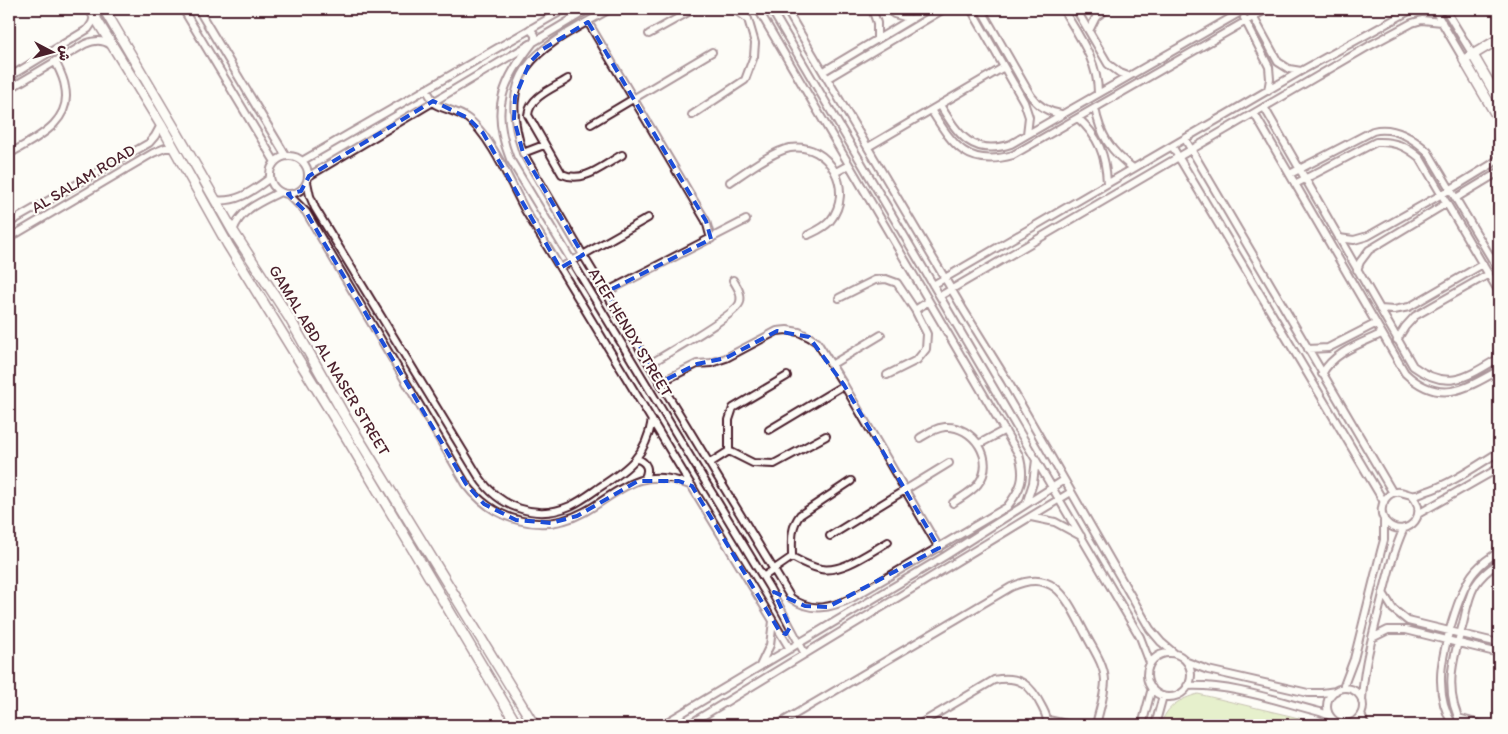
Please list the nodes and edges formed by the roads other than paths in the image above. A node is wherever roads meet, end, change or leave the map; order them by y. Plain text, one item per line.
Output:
1 (104, 9) edge
2 (183, 9) edge
3 (198, 9) edge
4 (565, 9) edge
5 (589, 9) edge
6 (610, 9) edge
7 (694, 9) edge
8 (734, 9) edge
9 (771, 9) edge
10 (786, 9) edge
11 (872, 9) edge
12 (887, 9) edge
13 (928, 9) edge
14 (944, 9) edge
15 (972, 9) edge
16 (980, 9) edge
17 (1063, 9) edge
18 (1076, 9) edge
19 (1107, 9) edge
20 (1267, 9) edge
21 (1413, 9) edge
22 (1434, 9) edge
23 (1445, 9) edge
24 (759, 10) edge
25 (1243, 10) edge
26 (92, 13) edge
27 (1254, 16) junction
28 (748, 19) junction
29 (912, 19) junction
30 (1246, 21) junction
31 (588, 22) junction
32 (1442, 22) junction
33 (530, 29) junction
34 (1088, 31) junction
35 (648, 34) dead end
36 (79, 35) junction
37 (1499, 39) edge
38 (535, 40) junction
39 (877, 40) junction
40 (84, 44) junction
41 (112, 46) junction
42 (712, 52) dead end
43 (1473, 55) junction
44 (1464, 60) junction
45 (55, 61) junction
46 (1004, 67) junction
47 (824, 71) junction
48 (1301, 71) junction
49 (1128, 76) junction
50 (9, 77) edge
51 (828, 78) junction
52 (568, 79) dead end
53 (9, 89) edge
54 (426, 89) junction
55 (1268, 90) junction
56 (1098, 93) junction
57 (634, 99) junction
58 (1499, 100) edge
59 (433, 101) junction
60 (940, 105) junction
61 (1264, 107) junction
62 (1095, 108) junction
63 (931, 110) junction
64 (1254, 112) junction
65 (1061, 114) junction
66 (692, 115) dead end
67 (1078, 118) junction
68 (1499, 120) edge
69 (591, 124) dead end
70 (161, 125) junction
71 (1028, 134) junction
72 (1185, 139) junction
73 (149, 143) junction
74 (544, 145) junction
75 (1172, 146) junction
76 (868, 147) junction
77 (174, 148) junction
78 (1191, 149) junction
79 (153, 152) junction
80 (523, 153) junction
81 (9, 154) edge
82 (622, 155) dead end
83 (286, 156) junction
84 (1178, 157) junction
85 (1499, 158) edge
86 (302, 160) junction
87 (275, 162) junction
88 (849, 165) junction
89 (1133, 168) junction
90 (1299, 169) junction
91 (836, 172) junction
92 (1499, 172) edge
93 (1290, 174) junction
94 (270, 178) junction
95 (1305, 178) junction
96 (308, 179) junction
97 (730, 182) dead end
98 (1107, 182) junction
99 (1295, 184) junction
100 (1450, 189) junction
101 (280, 192) junction
102 (288, 194) junction
103 (1441, 194) junction
104 (1456, 198) junction
105 (214, 200) junction
106 (1447, 203) junction
107 (648, 218) dead end
108 (746, 220) dead end
109 (9, 223) edge
110 (233, 231) junction
111 (808, 235) dead end
112 (9, 238) edge
113 (1339, 238) junction
114 (711, 239) junction
115 (582, 255) junction
116 (572, 261) junction
117 (1483, 264) junction
118 (560, 268) junction
119 (1357, 270) junction
120 (1499, 271) edge
121 (1489, 274) junction
122 (945, 278) junction
123 (733, 280) dead end
124 (934, 285) junction
125 (951, 289) junction
126 (606, 292) junction
127 (1499, 292) edge
128 (940, 296) junction
129 (839, 298) dead end
130 (929, 301) junction
131 (1380, 309) junction
132 (915, 310) junction
133 (1375, 324) junction
134 (1381, 334) junction
135 (881, 335) dead end
136 (1398, 340) junction
137 (1308, 349) junction
138 (1499, 358) edge
139 (650, 364) junction
140 (831, 365) junction
141 (1499, 370) edge
142 (1322, 374) junction
143 (887, 375) dead end
144 (787, 376) dead end
145 (661, 382) junction
146 (844, 385) junction
147 (344, 413) junction
148 (334, 419) junction
149 (652, 420) junction
150 (769, 430) dead end
151 (1005, 430) junction
152 (358, 435) junction
153 (826, 436) dead end
154 (920, 438) dead end
155 (348, 440) junction
156 (979, 444) junction
157 (729, 451) junction
158 (1499, 452) edge
159 (637, 459) junction
160 (1036, 459) junction
161 (710, 463) junction
162 (949, 464) dead end
163 (1499, 468) edge
164 (644, 479) junction
165 (1064, 480) junction
166 (850, 481) dead end
167 (692, 486) junction
168 (1053, 488) junction
169 (905, 490) junction
170 (1071, 492) junction
171 (1392, 493) junction
172 (1412, 496) junction
173 (1060, 499) junction
174 (1384, 502) junction
175 (953, 503) dead end
176 (1025, 505) junction
177 (1418, 514) junction
178 (1031, 517) junction
179 (1384, 519) junction
180 (1404, 528) junction
181 (830, 536) dead end
182 (1083, 538) junction
183 (888, 542) dead end
184 (939, 548) junction
185 (1499, 552) edge
186 (792, 557) junction
187 (1499, 563) edge
188 (1496, 568) edge
189 (774, 569) junction
190 (763, 576) junction
191 (1383, 593) junction
192 (773, 620) junction
193 (790, 627) junction
194 (1450, 631) junction
195 (780, 632) junction
196 (1460, 634) junction
197 (1372, 638) junction
198 (1448, 640) junction
199 (1458, 642) junction
200 (1499, 643) edge
201 (799, 644) junction
202 (790, 649) junction
203 (1174, 653) junction
204 (1499, 653) edge
205 (805, 654) junction
206 (1187, 662) junction
207 (1150, 664) junction
208 (759, 668) junction
209 (1187, 686) junction
210 (1152, 688) junction
211 (1343, 688) junction
212 (1336, 691) junction
213 (1163, 696) junction
214 (1362, 702) junction
215 (1361, 714) junction
216 (1330, 716) junction
217 (1458, 718) junction
218 (1048, 723) edge
219 (517, 725) edge
220 (534, 725) edge
221 (662, 725) edge
222 (688, 725) edge
223 (777, 725) edge
224 (918, 725) edge
225 (1071, 725) edge
226 (1096, 725) edge
227 (1142, 725) edge
228 (1155, 725) edge
229 (1343, 725) edge
230 (1365, 725) edge
231 (1453, 725) edge
232 (1462, 725) edge
233 (1483, 725) edge

1 - 105 main road, GAMAL ABD AL NASER STREET
2 - 87 street
3 - 83 street
4 - 33 street
5 - 38 street
6 - 31 street
7 - 35 street
8 - 28 street
9 - 124 street
10 - 47 street
11 - 39 street
12 - 29 street
13 - 29 street
14 - 51 street
15 - 46 street
16 - 65 street
17 - 56 street
18 - 34 street
19 - 34 street
20 - 27 street
21 - 48 street
22 - 32 street
23 - 43 street
24 - 28 street
24 - 88 street
25 - 27 street
25 - 30 street
25 - 49 street
26 - 36 street
26 - 41 main road, GAMAL ABD AL NASER STREET
27 - 30 street
27 - 48 street
28 - 66 street
29 - 39 street
30 - 55 street
30 - 62 street
31 - 57 street
31 - 80 street
32 - 44 street
32 - 61 street
33 - 38 street
33 - 54 street
34 - 49 street
36 - 40 street
36 - 50 street
37 - 43 main road
38 - 59 street
38 - 116 street, ATEF HENDY STREET
39 - 47 street
40 - 41 street
40 - 45 street
41 - 70 main road, GAMAL ABD AL NASER STREET
42 - 57 street
43 - 44 main road
43 - 58 main road
44 - 68 main road
45 - 53 street
45 - 81 street
46 - 60 street
46 - 71 street
47 - 51 street
48 - 55 street
49 - 56 street
51 - 76 street
52 - 74 street
54 - 59 street
54 - 86 street
55 - 72 street
56 - 65 street
57 - 69 street
57 - 114 street
59 - 96 street
59 - 118 street, ATEF HENDY STREET
60 - 63 street
60 - 71 street
61 - 64 street
61 - 90 street
62 - 67 street
62 - 89 street
63 - 67 street
63 - 76 street
64 - 78 street
64 - 93 street
65 - 71 street
67 - 98 street
70 - 73 street, AL SALAM ROAD
70 - 77 main road, GAMAL ABD AL NASER STREET
72 - 75 street
72 - 78 street
73 - 79 street
73 - 109 street, AL SALAM ROAD
74 - 80 street
74 - 82 street
75 - 84 street
75 - 89 street
76 - 122 street
77 - 79 street, AL SALAM ROAD
77 - 148 main road, GAMAL ABD AL NASER STREET
78 - 84 street
78 - 137 street
79 - 112 street, AL SALAM ROAD
80 - 115 street
83 - 86 street
83 - 87 street
84 - 125 street
84 - 174 street
85 - 100 street
86 - 96 street
87 - 94 street
88 - 91 street
88 - 130 street
89 - 98 street
90 - 93 street
90 - 95 street
90 - 100 street
91 - 97 street
91 - 111 street
92 - 104 street
93 - 99 street
94 - 101 street
94 - 105 street
95 - 99 street
95 - 103 street
95 - 113 street
96 - 102 street
96 - 159 street
98 - 122 street
99 - 133 street
100 - 103 street
100 - 104 street
101 - 102 street
101 - 110 street
102 - 164 street
103 - 106 street
103 - 113 street
104 - 120 street
105 - 110 main road, GAMAL ABD AL NASER STREET
106 - 117 street
106 - 119 street
107 - 115 street
108 - 114 street
110 - 147 main road, GAMAL ABD AL NASER STREET
113 - 119 street
114 - 126 street
115 - 116 street
115 - 126 street
116 - 118 street
116 - 190 street, ATEF HENDY STREET
117 - 121 street
117 - 131 street
118 - 149 street, ATEF HENDY STREET
119 - 131 street
121 - 127 street
121 - 136 street
122 - 124 street
122 - 125 street
123 - 139 street
124 - 128 street
125 - 128 street
125 - 165 street
126 - 139 street
128 - 160 street
129 - 132 street
130 - 132 street
130 - 151 street
131 - 136 street
132 - 143 street
133 - 134 street
133 - 137 street
134 - 141 street
134 - 142 street
135 - 140 street
136 - 138 street
137 - 142 street
139 - 145 street
140 - 145 street
140 - 146 street
142 - 171 street
144 - 157 street
145 - 161 street
146 - 150 street
146 - 169 street
147 - 148 main road
147 - 152 main road, GAMAL ABD AL NASER STREET
148 - 155 main road, GAMAL ABD AL NASER STREET
149 - 159 street
149 - 167 street, ATEF HENDY STREET
151 - 156 street
151 - 184 street
152 - 155 main road
152 - 220 main road, GAMAL ABD AL NASER STREET
153 - 157 street
154 - 156 street
155 - 219 main road, GAMAL ABD AL NASER STREET
156 - 175 street
157 - 161 street
158 - 172 street
159 - 164 street
160 - 168 street
160 - 176 street
161 - 189 street
162 - 169 street
163 - 177 street
164 - 167 street
165 - 168 street
165 - 170 street
166 - 186 street
167 - 192 street, ATEF HENDY STREET
168 - 173 street
168 - 176 street
169 - 181 street
169 - 184 street
170 - 173 street
170 - 203 street
171 - 172 street
171 - 174 street
172 - 177 street
173 - 178 street
173 - 182 street
174 - 179 street
176 - 201 street
177 - 180 street
178 - 182 street
178 - 205 street
179 - 180 street
179 - 211 street
180 - 191 street
182 - 207 street
183 - 186 street
184 - 189 street
185 - 194 street
186 - 189 street
187 - 188 street
188 - 196 street
189 - 190 street
190 - 193 street, ATEF HENDY STREET
191 - 194 street
191 - 197 street
192 - 195 street, ATEF HENDY STREET
192 - 208 street
193 - 195 street
193 - 201 street, ATEF HENDY STREET
194 - 196 street
194 - 198 street
195 - 202 street, ATEF HENDY STREET
196 - 199 street
196 - 200 street
197 - 198 street
197 - 214 street
198 - 199 street
198 - 231 street
199 - 204 street
199 - 217 street
201 - 202 street
201 - 205 street, ATEF HENDY STREET
202 - 208 street
203 - 206 street
203 - 207 street
205 - 222 street
206 - 209 street
206 - 212 street
207 - 210 street
208 - 221 street
209 - 213 street
209 - 216 street
210 - 213 street
210 - 227 street
211 - 212 street
211 - 214 street
212 - 216 street
213 - 228 street
214 - 215 street
215 - 229 street
215 - 230 street
216 - 229 street
217 - 232 street
217 - 233 street
218 - 224 street
218 - 225 street
223 - 226 street

